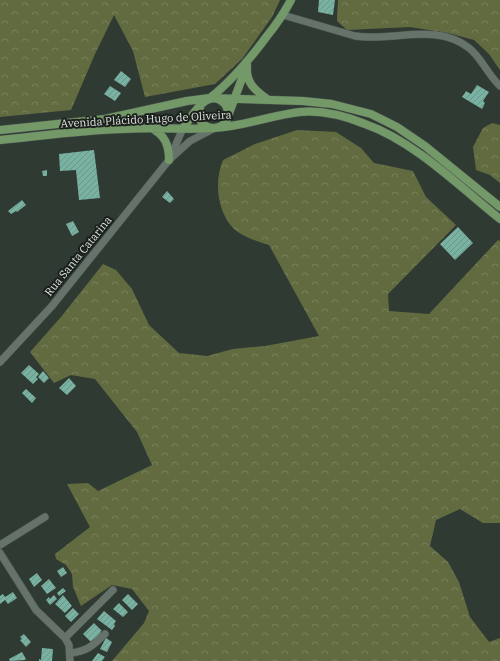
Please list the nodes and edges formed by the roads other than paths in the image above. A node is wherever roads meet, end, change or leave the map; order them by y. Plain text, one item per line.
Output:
1 (291, 0) edge
2 (283, 15) junction
3 (248, 62) junction
4 (500, 86) edge
5 (210, 98) junction
6 (236, 98) junction
7 (267, 99) junction
8 (200, 106) junction
9 (228, 118) junction
10 (151, 128) junction
11 (183, 128) junction
12 (215, 128) junction
13 (0, 130) edge
14 (0, 140) edge
15 (169, 160) junction
16 (500, 207) edge
17 (500, 219) edge
18 (0, 362) edge
19 (45, 517) dead end
20 (0, 545) edge
21 (0, 553) edge
22 (113, 590) dead end
23 (105, 634) dead end
24 (66, 638) junction
25 (70, 653) junction
26 (70, 661) edge

1 - 2 main road
2 - 3 main road
2 - 4 street
3 - 5 main road
3 - 6 main road
3 - 7 main road
5 - 6 main road, Avenida Plácido Hugo de Oliveira
5 - 8 main road
5 - 9 main road
5 - 13 main road, Avenida Plácido Hugo de Oliveira
6 - 7 main road, Avenida Plácido Hugo de Oliveira
6 - 9 main road
7 - 16 main road, Avenida Plácido Hugo de Oliveira
8 - 11 main road, Rua Santa Catarina
8 - 12 main road
9 - 12 main road
10 - 11 main road, Avenida Plácido Hugo de Oliveira
10 - 14 main road, Avenida Plácido Hugo de Oliveira
10 - 15 main road
11 - 12 main road, Avenida Plácido Hugo de Oliveira
11 - 15 street, Rua Santa Catarina
12 - 15 street, Rua Santa Catarina
12 - 17 main road, Avenida Plácido Hugo de Oliveira
15 - 18 street, Rua Santa Catarina
19 - 20 street
21 - 24 street
22 - 24 street
23 - 25 street
24 - 25 street
25 - 26 street

